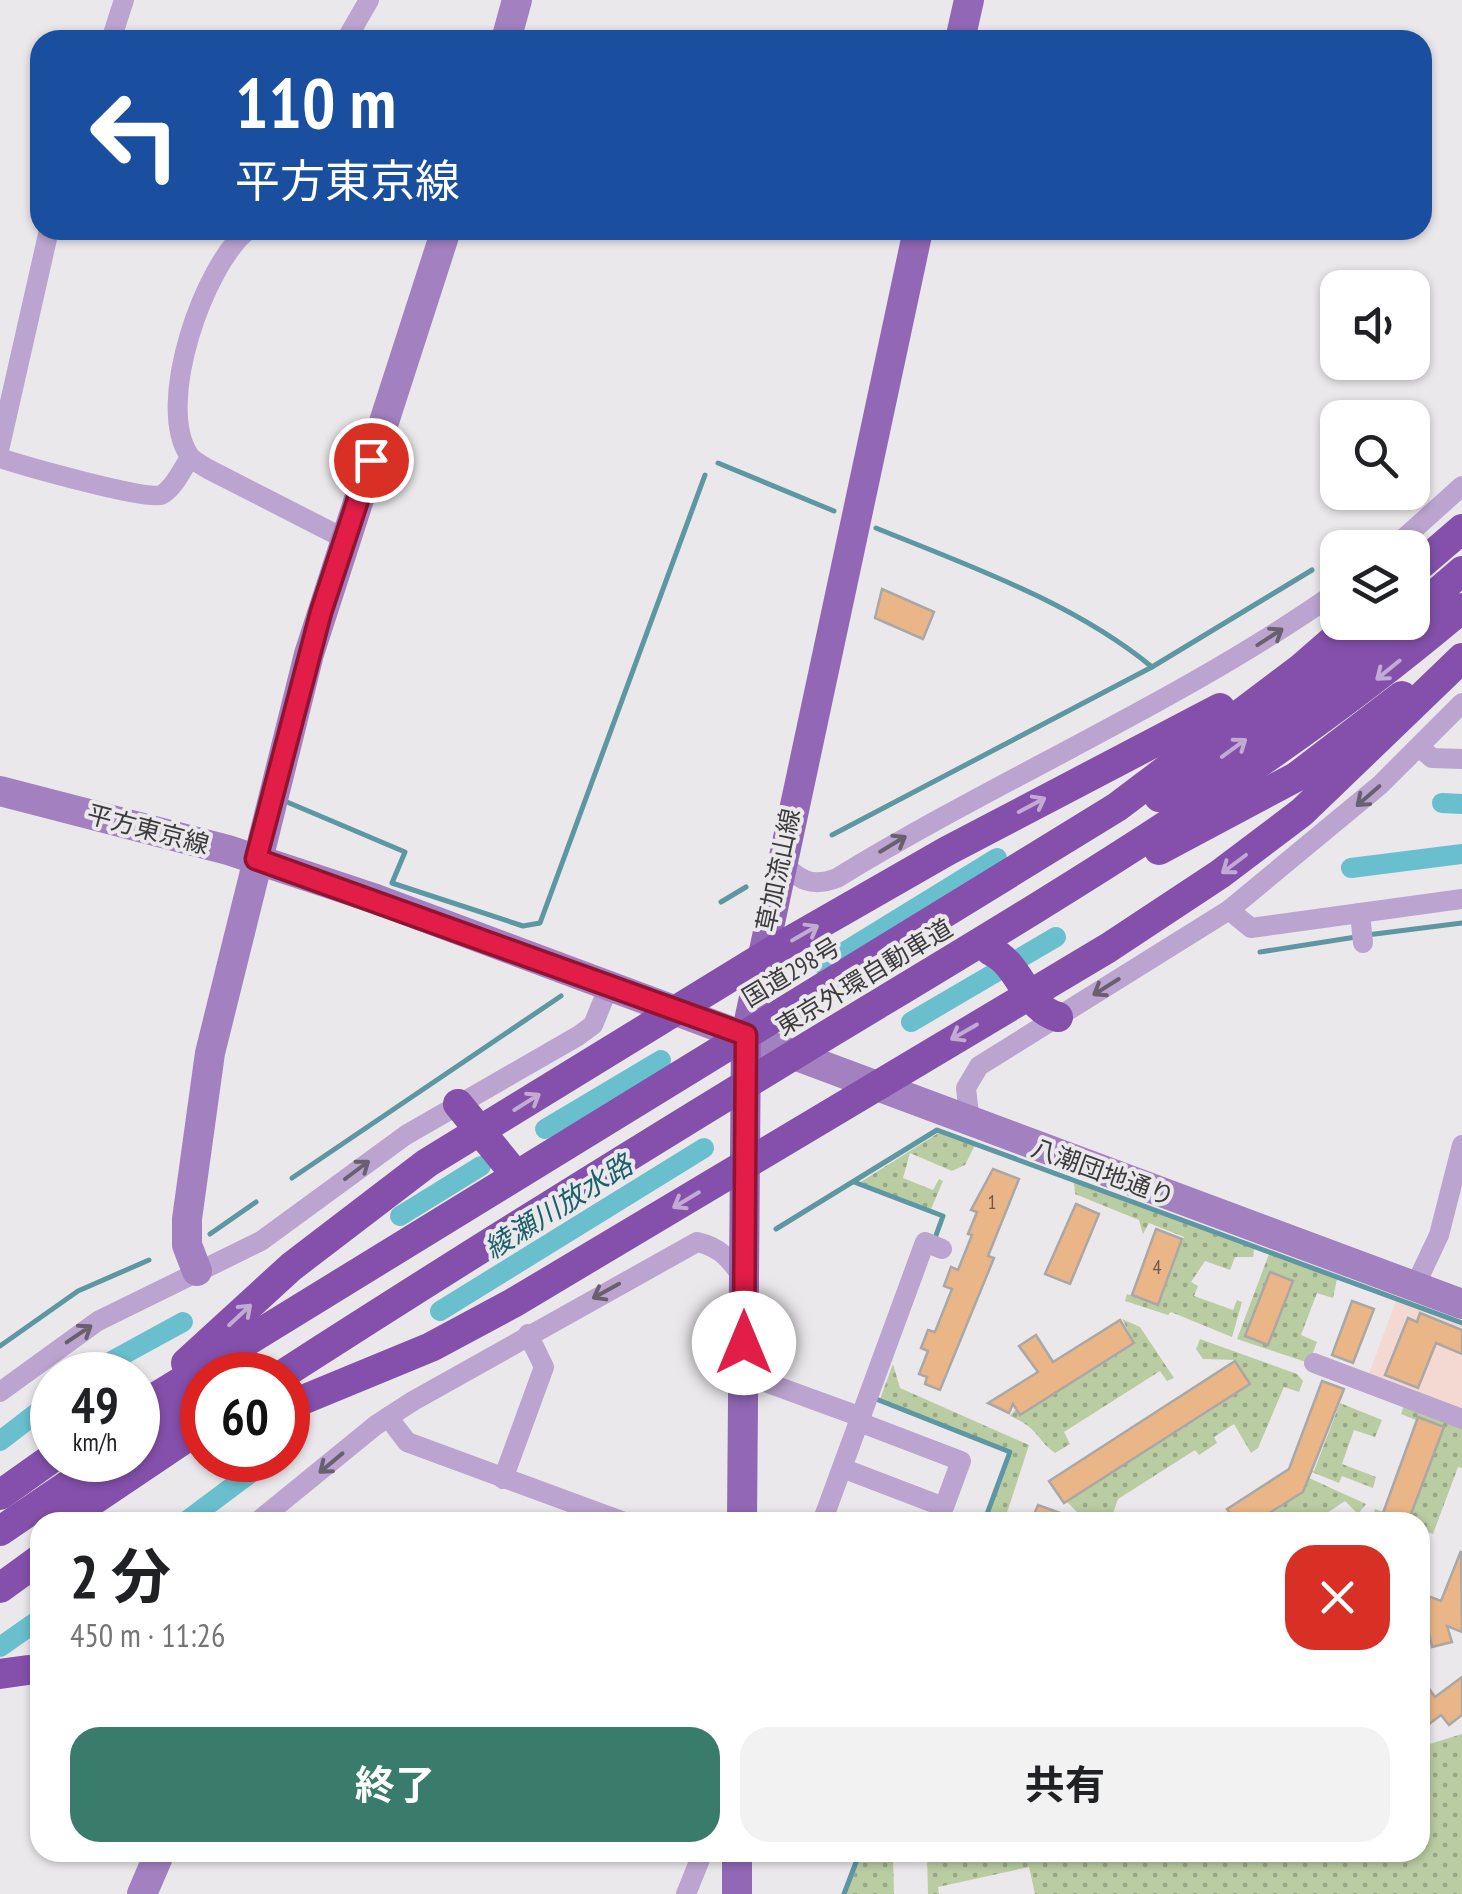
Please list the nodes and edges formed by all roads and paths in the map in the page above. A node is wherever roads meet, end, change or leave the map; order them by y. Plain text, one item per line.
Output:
1 (124, 0) edge
2 (369, 0) edge
3 (517, 0) edge
4 (969, 0) edge
5 (114, 30) edge
6 (352, 30) edge
7 (509, 30) edge
8 (962, 30) edge
9 (47, 240) edge
10 (238, 240) edge
11 (443, 240) edge
12 (916, 240) edge
13 (0, 446) edge
14 (0, 458) edge
15 (190, 458) junction
16 (1462, 486) edge
17 (1462, 529) edge
18 (1413, 530) edge
19 (346, 540) junction
20 (1430, 557) edge
21 (1462, 571) edge
22 (1430, 599) edge
23 (1320, 603) edge
24 (1462, 608) edge
25 (1323, 640) edge
26 (1331, 640) edge
27 (1378, 640) edge
28 (1462, 646) edge
29 (1462, 658) edge
30 (1462, 703) edge
31 (1419, 747) junction
32 (1462, 760) edge
33 (0, 791) edge
34 (256, 859) junction
35 (780, 861) junction
36 (1462, 899) edge
37 (1229, 910) junction
38 (990, 952) junction
39 (608, 986) junction
40 (1058, 1018) junction
41 (746, 1035) junction
42 (814, 1061) junction
43 (458, 1104) junction
44 (744, 1104) junction
45 (970, 1123) junction
46 (1462, 1146) edge
47 (514, 1174) junction
48 (942, 1249) dead end
49 (197, 1271) junction
50 (744, 1280) junction
51 (1416, 1286) junction
52 (1462, 1304) edge
53 (528, 1334) junction
54 (267, 1352) edge
55 (310, 1357) edge
56 (1314, 1363) dead end
57 (743, 1374) junction
58 (310, 1377) edge
59 (160, 1384) edge
60 (0, 1392) edge
61 (160, 1394) edge
62 (310, 1397) edge
63 (388, 1417) junction
64 (1462, 1419) edge
65 (860, 1420) junction
66 (180, 1441) edge
67 (180, 1463) edge
68 (842, 1468) junction
69 (30, 1474) edge
70 (503, 1479) junction
71 (73, 1482) edge
72 (0, 1495) edge
73 (75, 1512) edge
74 (107, 1512) edge
75 (269, 1512) edge
76 (596, 1512) edge
77 (742, 1512) edge
78 (826, 1512) edge
79 (0, 1532) edge
80 (30, 1544) edge
81 (0, 1565) edge
82 (30, 1566) edge
83 (0, 1588) edge
84 (23, 1669) edge
85 (0, 1691) edge
86 (156, 1862) edge
87 (699, 1862) edge
88 (737, 1862) edge
89 (142, 1894) edge
90 (686, 1894) edge
91 (736, 1894) edge

1 - 5 street
2 - 6 street
3 - 7 street
4 - 8 main road
9 - 13 street
10 - 15 street
11 - 19 street
12 - 35 main road, 草加流山線
14 - 15 street
15 - 19 street
16 - 18 street
17 - 20 highway
19 - 34 street
21 - 22 highway
35 -> 23 street
24 -> 55 highway, 東京外環自動車道
59 -> 25 highway, 国道298号
26 - 41 highway, 国道298号
54 -> 27 highway, 東京外環自動車道
28 - 38 highway
29 -> 62 highway
30 - 31 street
31 - 32 street
31 -> 37 street
33 - 34 street, 平方東京線
34 - 39 street, 平方東京線
34 - 49 street
35 - 41 main road, 草加流山線
36 - 37 street
37 -> 40 street
38 - 40 highway
38 - 42 highway
39 - 41 street, 平方東京線
39 - 43 street
40 - 45 street
41 - 42 street, 八潮団地通り
41 - 44 main road, 草加流山線
41 - 47 highway, 国道298号
42 - 44 highway
42 - 45 street, 八潮団地通り
43 - 47 highway
49 -> 43 street
44 - 50 main road, 草加流山線
44 - 58 highway
45 - 51 street, 八潮団地通り
46 - 51 street
47 - 61 highway, 国道298号
48 - 65 street
60 -> 49 street
50 -> 53 street
50 - 57 main road, 草加流山線
51 - 52 street, 八潮団地通り
53 - 63 street
53 - 70 street
56 - 64 street
57 - 65 street
57 - 77 main road, 草加流山線
63 - 70 street
63 -> 75 street
65 - 68 street
65 - 68 street
66 - 73 highway
67 - 74 highway
68 - 78 street
69 - 72 highway
70 - 76 street
71 - 79 highway
80 - 81 highway
82 - 83 highway
84 - 85 street
86 - 89 street
87 - 90 street
88 - 91 main road

